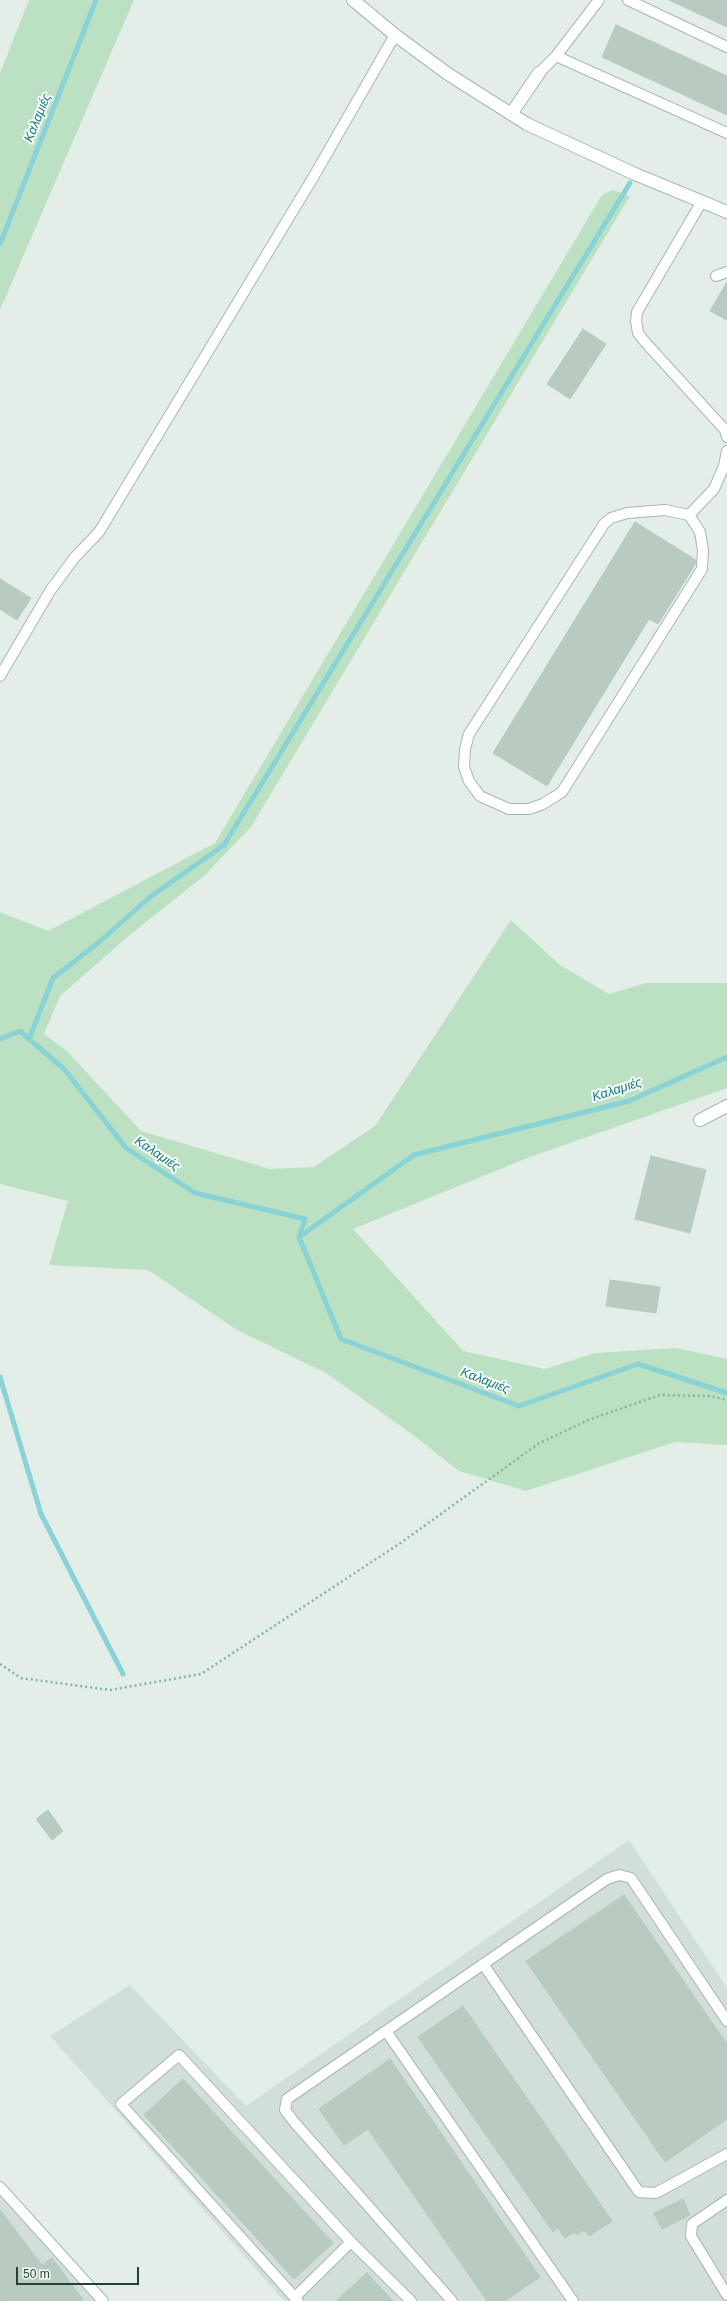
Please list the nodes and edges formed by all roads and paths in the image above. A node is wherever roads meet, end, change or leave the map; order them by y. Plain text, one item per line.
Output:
1 (353, 0) edge
2 (599, 0) edge
3 (628, 0) edge
4 (395, 35) junction
5 (727, 47) edge
6 (556, 56) junction
7 (539, 73) joint
8 (511, 114) junction
9 (727, 133) edge
10 (701, 203) junction
11 (727, 212) edge
12 (727, 272) edge
13 (716, 276) dead end
14 (727, 437) edge
15 (727, 451) edge
16 (689, 515) junction
17 (0, 676) edge
18 (727, 1106) edge
19 (700, 1120) dead end
20 (727, 1400) edge
21 (0, 1664) edge
22 (483, 1964) junction
23 (727, 2021) edge
24 (386, 2031) junction
25 (727, 2154) edge
26 (0, 2187) edge
27 (727, 2200) edge
28 (351, 2242) junction
29 (727, 2295) edge
30 (297, 2299) edge
31 (103, 2301) edge
32 (412, 2301) edge
33 (452, 2301) edge
34 (573, 2301) edge

1 - 4 street
2 - 6 lane
3 - 5 lane
4 - 8 street
4 - 17 lane
6 - 7 lane
6 - 9 lane
7 - 8 street
8 - 10 street
10 - 11 street
10 - 14 lane
12 - 13 lane
15 - 16 lane
16 - 16 lane
18 - 19 street
20 - 21 path
22 - 23 lane
22 - 24 lane
22 - 25 lane
24 - 33 lane
24 - 34 lane
26 - 31 lane
27 - 29 lane
28 - 30 lane
28 - 30 lane
28 - 32 lane

